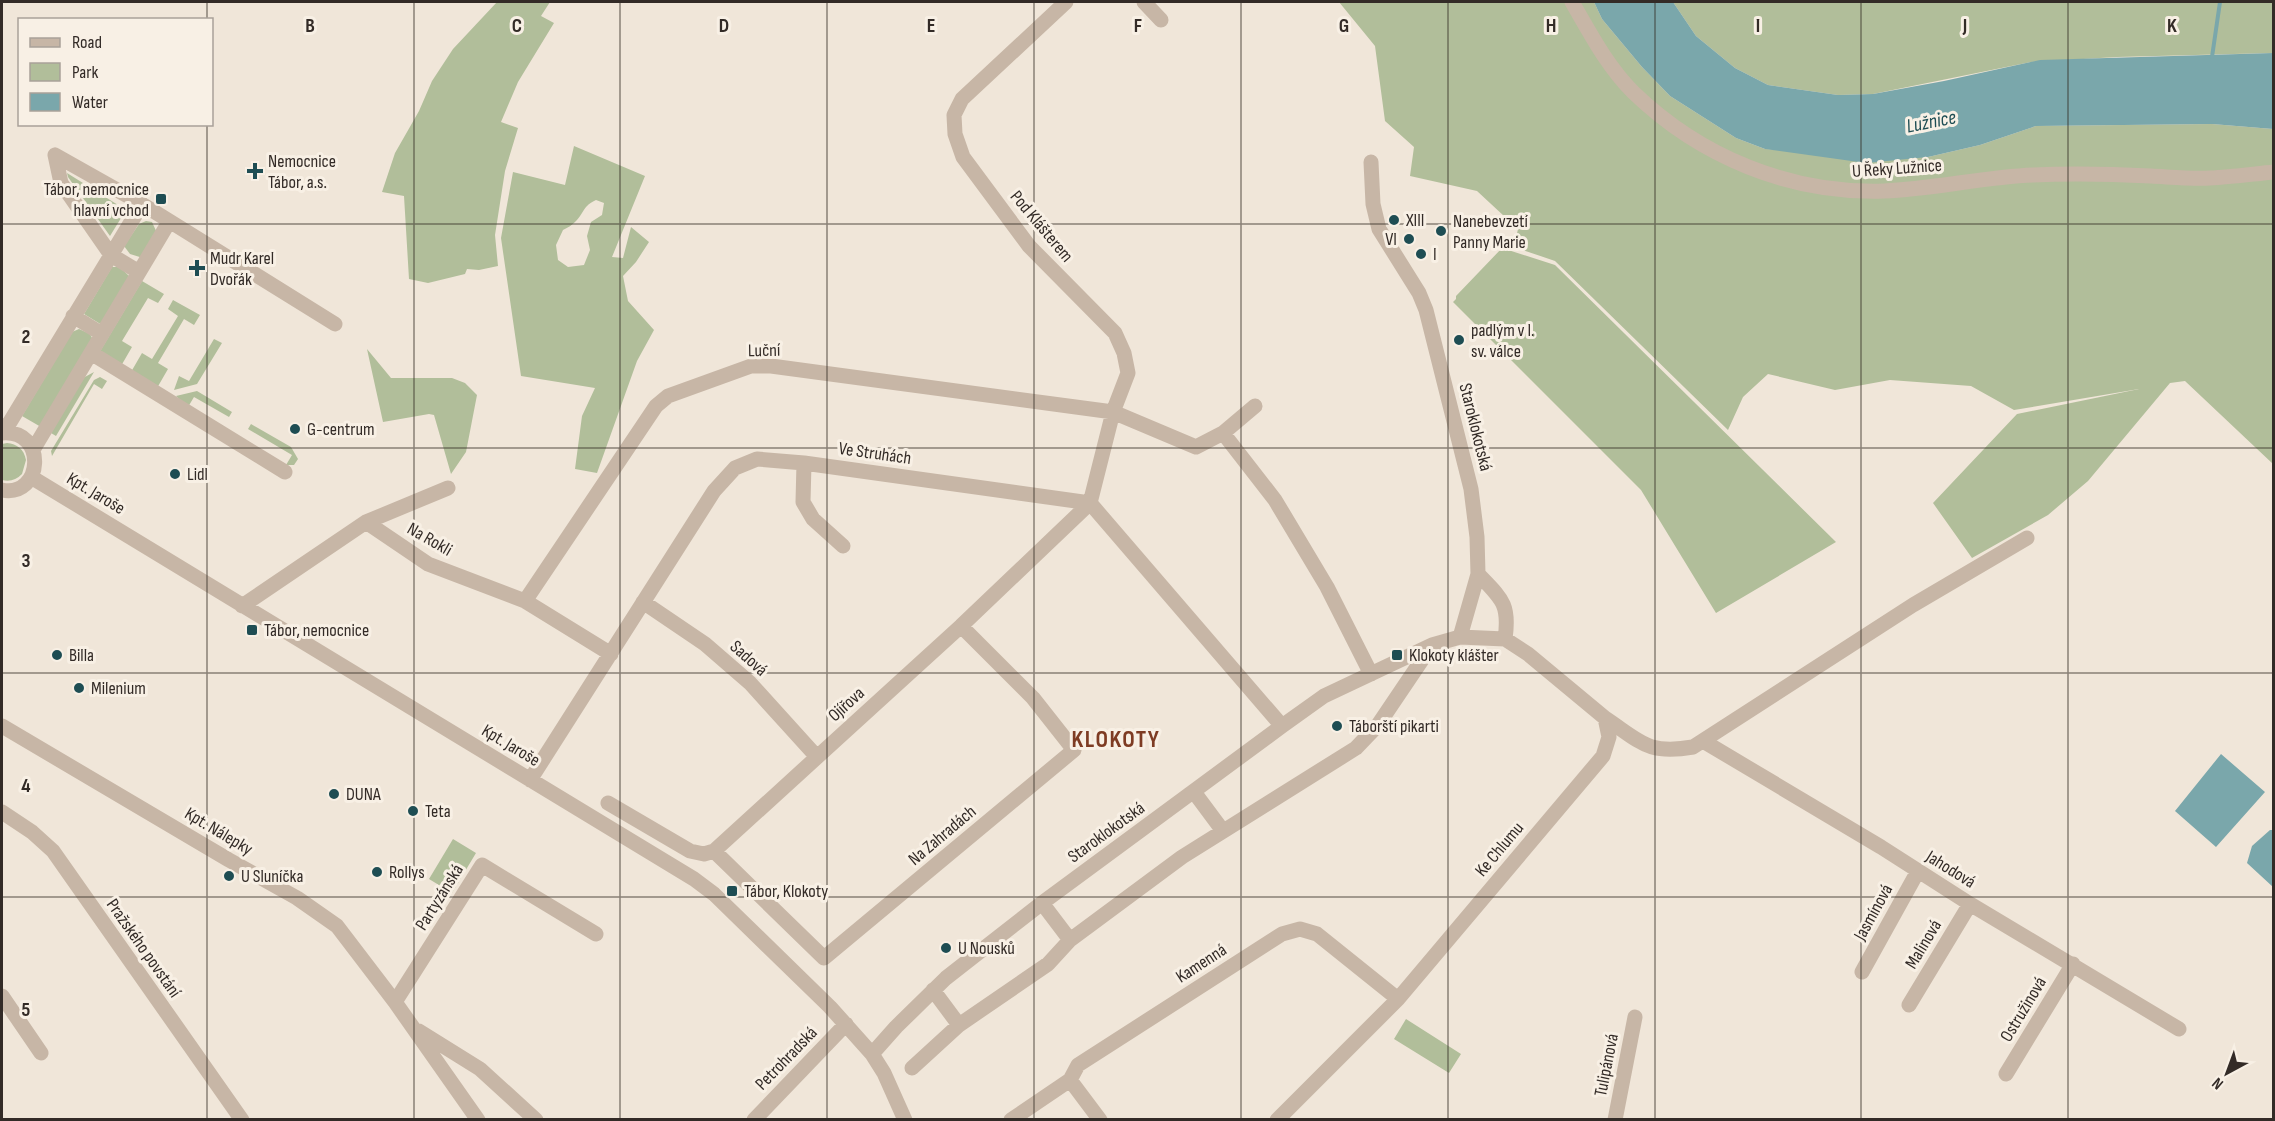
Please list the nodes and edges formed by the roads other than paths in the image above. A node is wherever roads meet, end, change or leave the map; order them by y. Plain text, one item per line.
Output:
1 (1066, 2) edge
2 (1144, 2) edge
3 (1572, 2) edge
4 (1161, 20) dead end
5 (1371, 162) dead end
6 (2274, 172) edge
7 (142, 204) junction
8 (169, 222) junction
9 (111, 255) junction
10 (140, 272) junction
11 (73, 316) junction
12 (335, 324) dead end
13 (102, 334) junction
14 (91, 353) junction
15 (1255, 406) dead end
16 (1113, 412) junction
17 (2, 432) edge
18 (1223, 433) junction
19 (33, 450) junction
20 (804, 462) junction
21 (285, 472) dead end
22 (31, 477) junction
23 (448, 488) dead end
24 (2, 490) edge
25 (1090, 503) junction
26 (366, 522) junction
27 (2027, 538) dead end
28 (843, 546) dead end
29 (1478, 574) junction
30 (525, 601) junction
31 (643, 602) junction
32 (242, 606) junction
33 (961, 626) junction
34 (1460, 637) junction
35 (1504, 639) junction
36 (1432, 645) junction
37 (610, 654) junction
38 (1371, 674) junction
39 (1605, 718) junction
40 (2, 726) edge
41 (1281, 726) junction
42 (1702, 741) junction
43 (817, 757) junction
44 (530, 780) junction
45 (1194, 792) junction
46 (608, 803) dead end
47 (2, 812) edge
48 (1223, 831) junction
49 (714, 850) junction
50 (1918, 871) junction
51 (1042, 903) junction
52 (1970, 903) junction
53 (596, 934) dead end
54 (1070, 940) junction
55 (2073, 963) junction
56 (1862, 972) dead end
57 (933, 990) junction
58 (2, 996) edge
59 (1398, 999) junction
60 (395, 1002) junction
61 (1909, 1005) dead end
62 (1635, 1017) dead end
63 (846, 1024) junction
64 (959, 1025) junction
65 (412, 1026) junction
66 (2180, 1029) dead end
67 (41, 1053) dead end
68 (873, 1054) junction
69 (912, 1068) dead end
70 (2006, 1074) dead end
71 (1070, 1080) junction
72 (242, 1119) edge
73 (478, 1119) edge
74 (536, 1119) edge
75 (754, 1119) edge
76 (905, 1119) edge
77 (1011, 1119) edge
78 (1100, 1119) edge
79 (1278, 1119) edge
80 (1615, 1119) edge

1 - 16 street, Pod Klášterem
2 - 4 street
3 - 6 street, U Řeky Lužnice
5 - 29 street, Staroklokotská
7 - 8 street
7 - 9 street
7 - 9 street
8 - 10 street
8 - 12 street
9 - 10 street
9 - 11 street
10 - 13 street
11 - 13 street
11 - 17 street
13 - 14 street
14 - 19 street
14 - 21 street
15 - 18 street
16 - 18 street, Luční
16 - 25 street, Pod Klášterem
16 - 30 street, Luční
17 - 19 street
18 - 38 street
19 - 22 street
20 - 25 street, Ve Struhách
20 - 28 street
20 - 31 street, Ve Struhách
22 - 24 street
22 - 32 street, Kpt. Jaroše
23 - 26 street
25 - 33 street, Ojířova
25 - 41 street
26 - 30 street, Na Rokli
26 - 32 street
27 - 42 street
29 - 34 street, Staroklokotská
29 - 35 street
30 - 37 street, Na Rokli
31 - 37 street, Ve Struhách
31 - 43 street, Sadová
32 - 44 street, Kpt. Jaroše
33 - 43 street, Ojířova
33 - 49 street, Na Zahradách
34 - 35 street
34 - 36 street, Staroklokotská
35 - 39 street
36 - 38 street, Staroklokotská
36 - 48 street
37 - 44 street, Ve Struhách
38 - 41 street, Staroklokotská
39 - 42 street
39 - 59 street, Ke Chlumu
40 - 60 street, Kpt. Nálepky
41 - 45 street, Staroklokotská
42 - 50 street, Jahodová
43 - 49 street, Ojířova
44 - 63 street, Kpt. Jaroše
45 - 48 street
45 - 51 street, Staroklokotská
46 - 49 street
47 - 72 street, Pražského povstání
48 - 54 street
50 - 52 street, Jahodová
50 - 56 street, Jasmínová
51 - 54 street
51 - 57 street, Staroklokotská
52 - 55 street, Jahodová
52 - 61 street, Malinová
53 - 60 street, Partyzánská
54 - 64 street
55 - 66 street, Jahodová
55 - 70 street, Ostružinová
57 - 64 street
57 - 68 street, Staroklokotská
58 - 67 street
59 - 71 street, Kamenná
59 - 79 street, Ke Chlumu
60 - 65 street, Kpt. Nálepky
62 - 80 street, Tulipánová
63 - 68 street, Kpt. Jaroše
63 - 75 street, Petrohradská
64 - 69 street
65 - 73 street, Kpt. Nálepky
65 - 74 street, Kpt. Nálepky
68 - 76 street, Kpt. Jaroše
71 - 77 street, Kamenná
71 - 78 street

